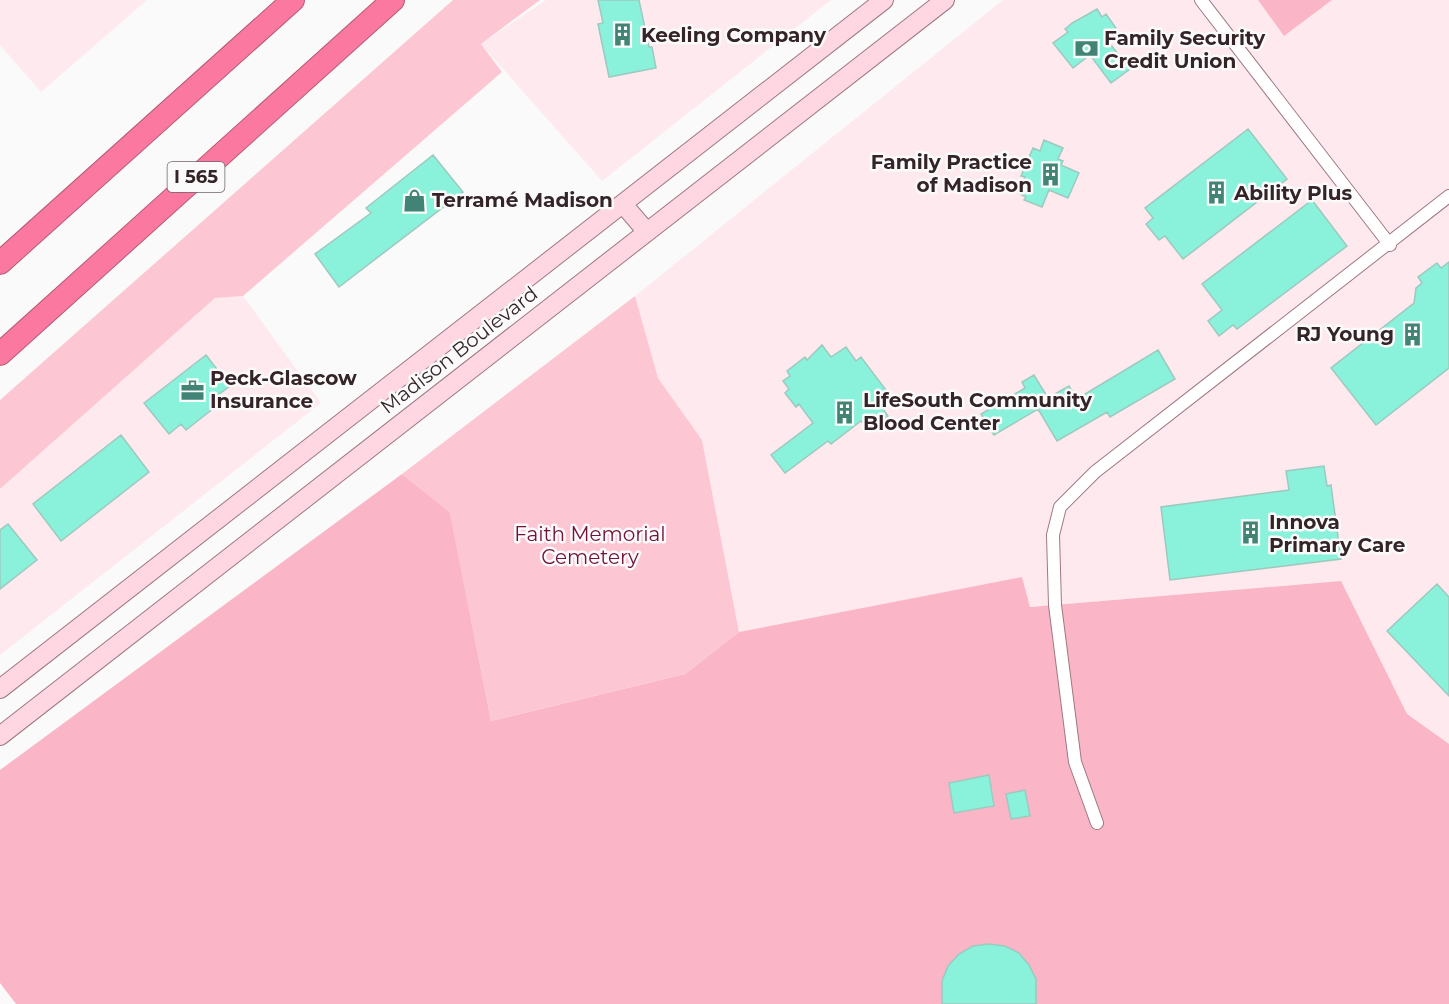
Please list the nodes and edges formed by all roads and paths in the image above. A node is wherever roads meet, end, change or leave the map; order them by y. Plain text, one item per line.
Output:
1 (293, 0) edge
2 (393, 0) edge
3 (884, 0) edge
4 (945, 0) edge
5 (1201, 0) edge
6 (1449, 196) edge
7 (623, 204) junction
8 (647, 232) junction
9 (1390, 244) junction
10 (0, 263) edge
11 (0, 354) edge
12 (0, 689) edge
13 (0, 736) edge
14 (1097, 823) dead end

1 - 10 highway
2 - 11 highway, I 565
3 - 7 main road, Madison Boulevard
4 - 8 main road, Madison Boulevard
5 - 9 street
6 - 9 street
7 - 8 main road
7 - 12 main road, Madison Boulevard
8 - 13 main road, Madison Boulevard
9 - 14 street

